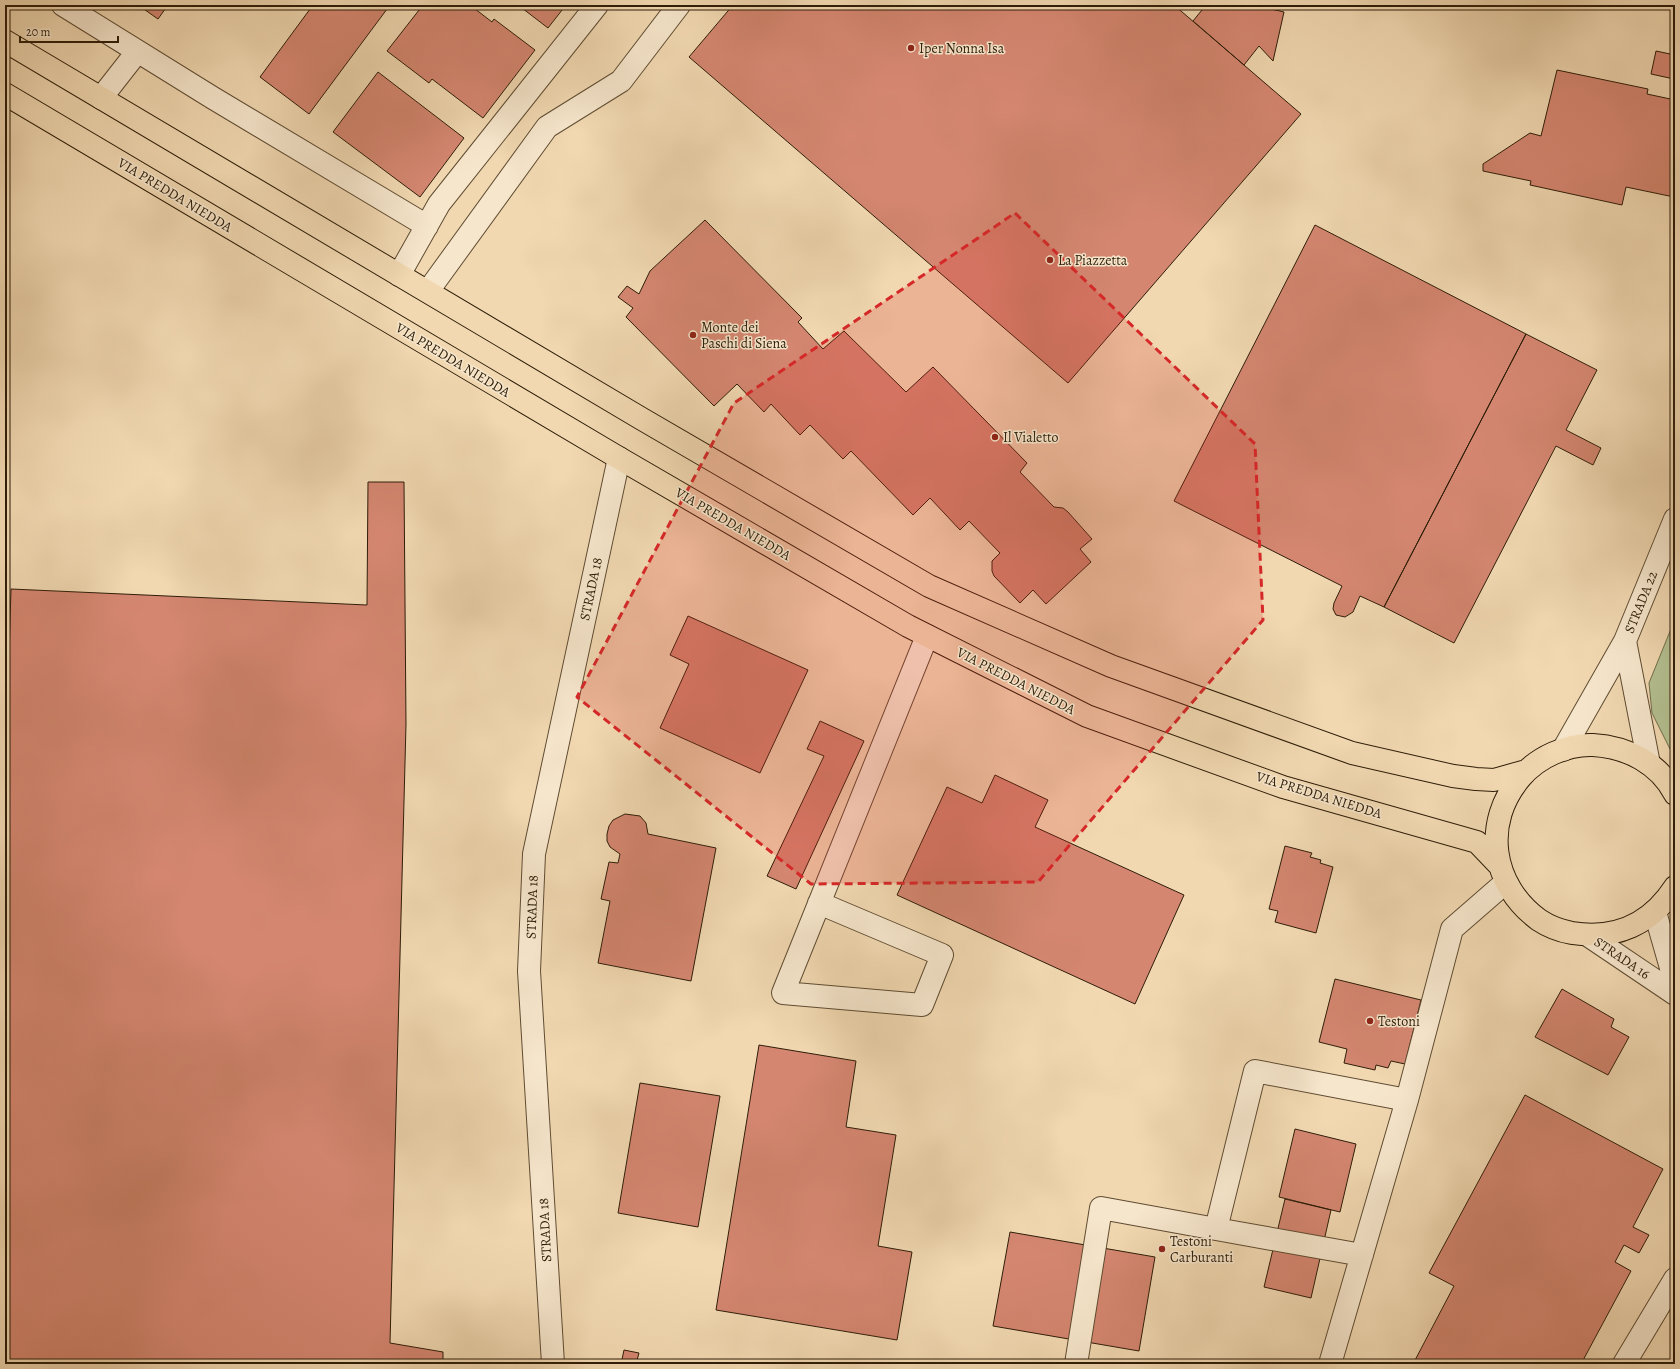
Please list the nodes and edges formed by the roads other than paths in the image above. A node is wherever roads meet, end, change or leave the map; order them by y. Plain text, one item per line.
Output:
1 (63, 5) edge
2 (597, 5) edge
3 (679, 5) edge
4 (5, 41) edge
5 (137, 52) junction
6 (5, 94) edge
7 (101, 98) junction
8 (427, 226) junction
9 (399, 275) junction
10 (428, 291) junction
11 (619, 458) junction
12 (1675, 519) edge
13 (927, 636) junction
14 (1625, 641) junction
15 (1563, 750) junction
16 (1649, 764) junction
17 (1526, 771) junction
18 (1675, 794) edge
19 (1503, 873) junction
20 (1675, 887) edge
21 (819, 903) junction
22 (1655, 912) junction
23 (1589, 936) junction
24 (1675, 982) edge
25 (1675, 994) edge
26 (1407, 1100) junction
27 (1216, 1228) junction
28 (1362, 1255) junction
29 (1675, 1279) edge
30 (553, 1364) edge
31 (1076, 1364) edge
32 (1330, 1364) edge
33 (1624, 1364) edge

1 - 5 street
2 - 8 street
3 - 10 street
4 - 7 main road
5 - 7 street
5 - 8 street
6 - 11 main road, VIA PREDDA NIEDDA
7 - 9 main road
8 - 9 street
9 - 10 main road
10 - 17 main road
11 - 13 main road, VIA PREDDA NIEDDA
11 - 30 street, STRADA 18
12 - 14 street, STRADA 22
13 - 19 main road, VIA PREDDA NIEDDA
13 - 21 street
14 - 15 street, STRADA 22
14 - 16 street, STRADA 22
15 - 16 main road
15 - 17 main road
16 - 18 main road
17 - 19 main road
19 - 23 main road, VIA PREDDA NIEDDA
19 - 26 street
20 - 22 main road, VIA PREDDA NIEDDA
21 - 21 street
22 - 23 main road, VIA PREDDA NIEDDA
22 - 24 street, STRADA 16
23 - 25 street, STRADA 16
26 - 27 street
26 - 28 street
27 - 28 street
27 - 31 street
28 - 32 street
29 - 33 street

